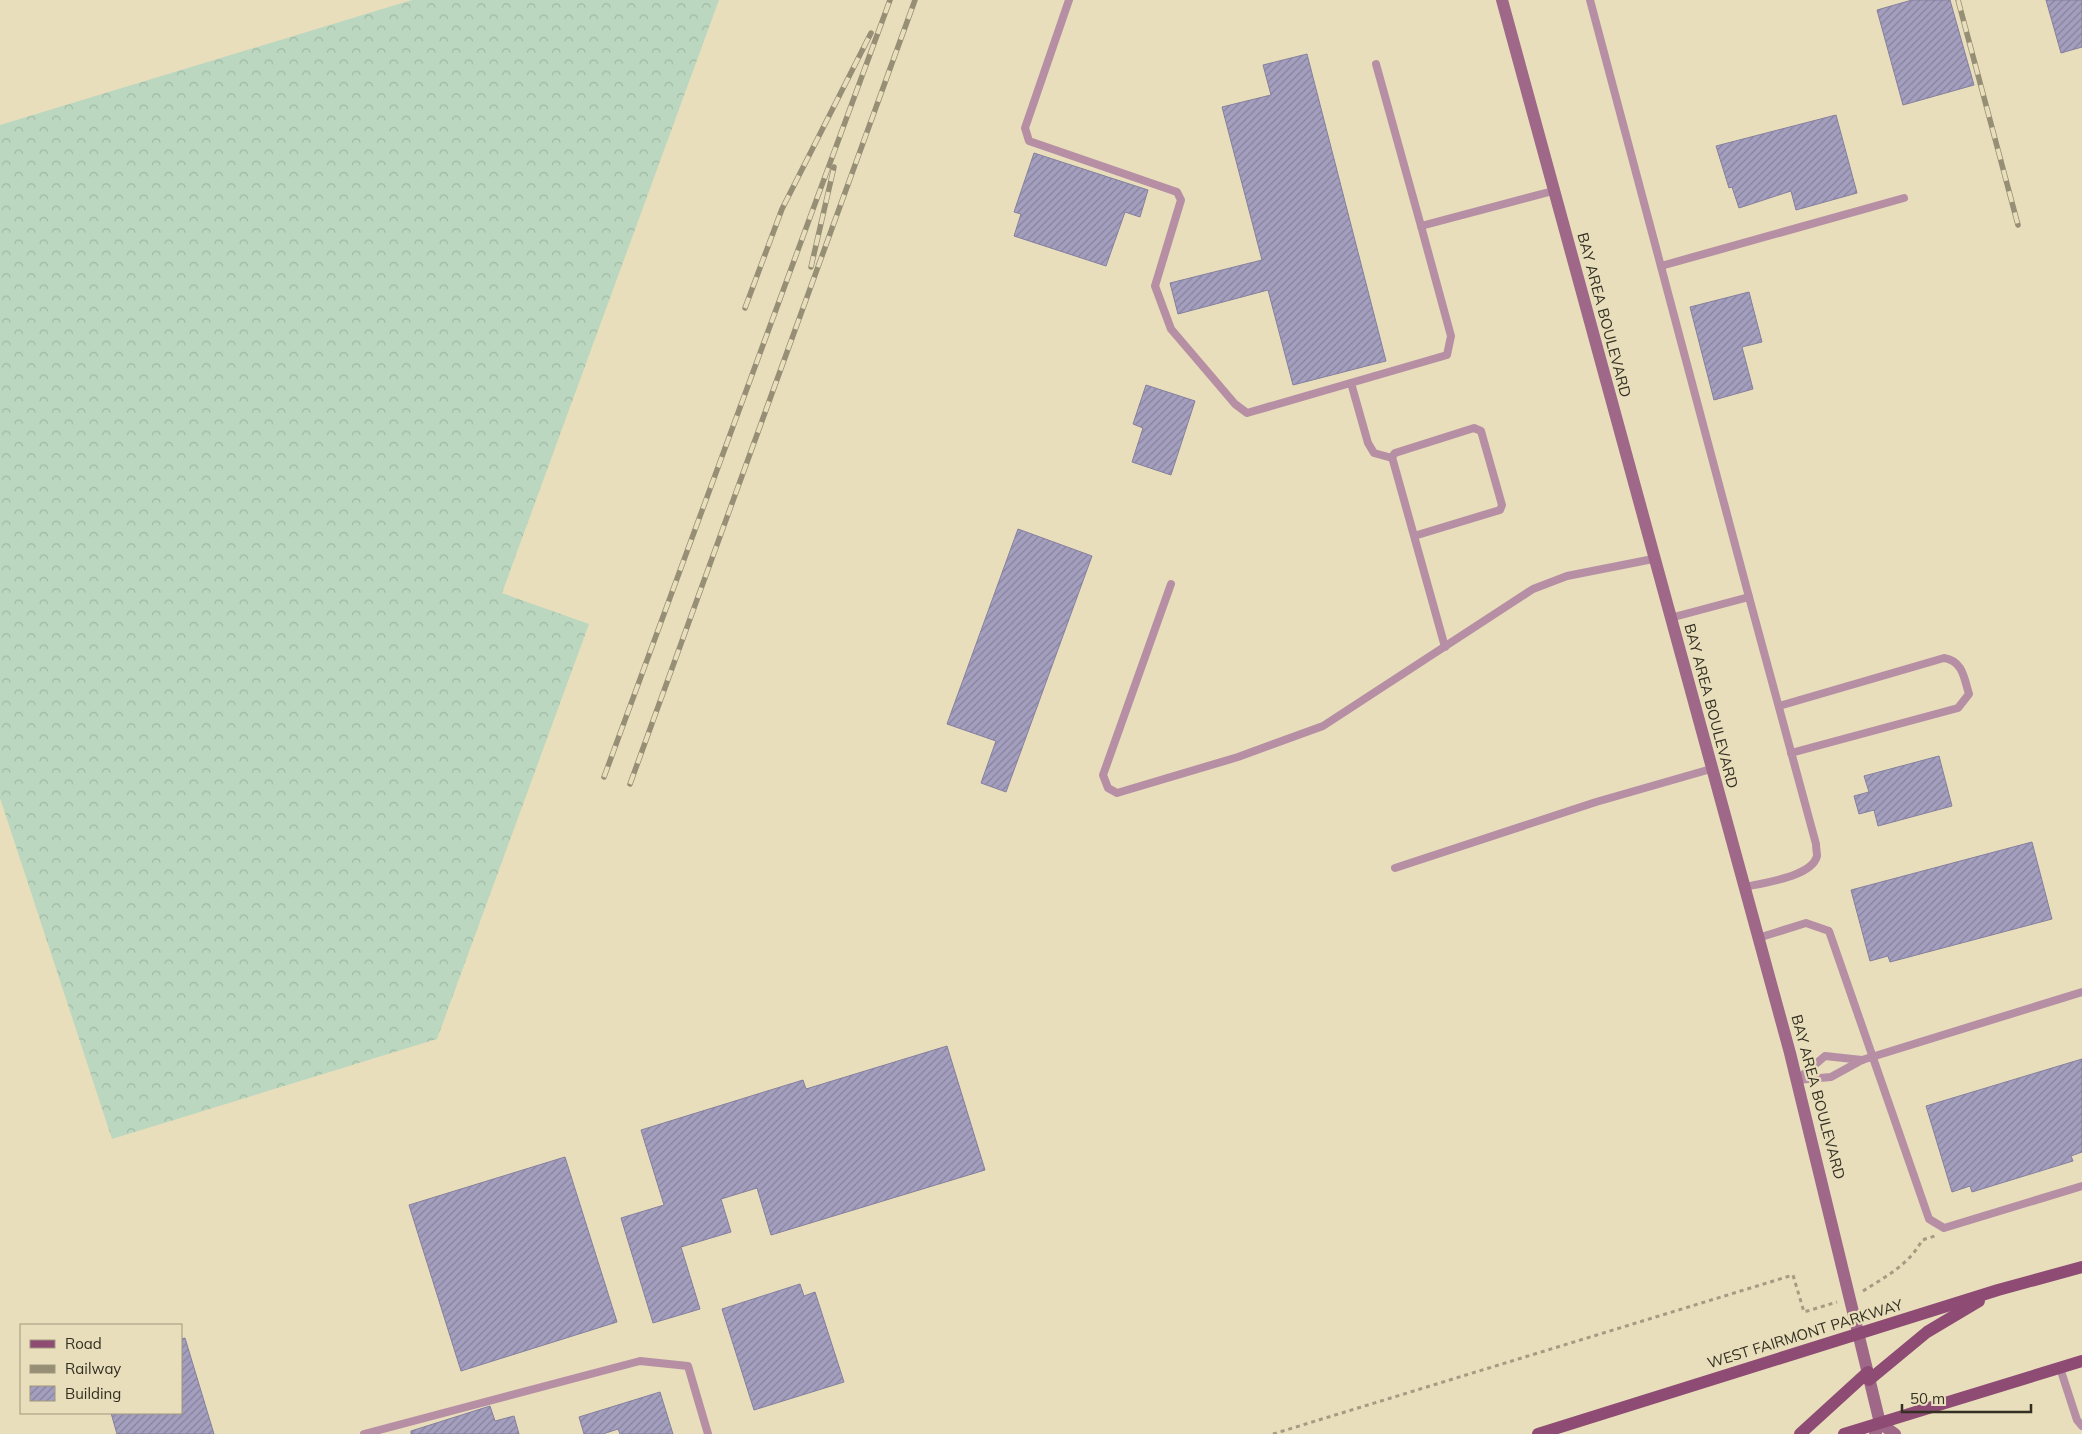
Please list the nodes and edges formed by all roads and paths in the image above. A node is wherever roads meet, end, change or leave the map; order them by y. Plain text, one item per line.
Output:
1 (1069, 0) edge
2 (1502, 0) edge
3 (1590, 0) edge
4 (1376, 64) dead end
5 (1553, 190) junction
6 (1904, 198) dead end
7 (1421, 226) junction
8 (1662, 266) junction
9 (1351, 383) junction
10 (1392, 458) junction
11 (1414, 536) junction
12 (1653, 559) junction
13 (1171, 584) dead end
14 (1749, 596) junction
15 (1670, 618) junction
16 (1445, 647) junction
17 (1779, 706) junction
18 (1792, 753) junction
19 (1711, 769) junction
20 (1395, 868) dead end
21 (1744, 887) junction
22 (1758, 938) junction
23 (2082, 992) edge
24 (1872, 1057) junction
25 (1862, 1060) junction
26 (1797, 1080) junction
27 (2082, 1186) edge
28 (1941, 1234) dead end
29 (2082, 1266) edge
30 (1998, 1290) junction
31 (1850, 1299) junction
32 (1859, 1334) junction
33 (2082, 1361) edge
34 (2060, 1368) junction
35 (1869, 1376) junction
36 (2082, 1426) edge
37 (1878, 1428) edge
38 (364, 1434) edge
39 (708, 1434) edge
40 (1272, 1434) edge
41 (1538, 1434) edge
42 (1800, 1434) edge
43 (1844, 1434) edge
44 (1895, 1434) edge

1 - 9 lane
2 - 5 main road, BAY AREA BOULEVARD
3 - 8 lane
4 - 7 lane
5 - 7 lane
5 - 12 main road, BAY AREA BOULEVARD
6 - 8 lane
7 - 9 lane
8 - 14 lane
9 - 10 lane
10 - 11 lane
10 - 11 lane
11 - 16 lane
12 - 15 main road, BAY AREA BOULEVARD
12 - 16 lane
13 - 16 lane
14 - 15 lane
14 - 17 lane
15 - 19 main road, BAY AREA BOULEVARD
17 - 18 lane
17 - 18 lane
18 - 21 lane
19 - 20 lane
19 - 21 main road, BAY AREA BOULEVARD
21 - 22 main road, BAY AREA BOULEVARD
22 - 24 lane
22 - 26 main road, BAY AREA BOULEVARD
23 - 24 lane
24 - 25 lane
24 - 27 lane
25 - 26 lane
25 - 26 lane
26 - 31 main road, BAY AREA BOULEVARD
28 - 31 path
29 - 30 main road, WEST FAIRMONT PARKWAY
30 - 32 main road, WEST FAIRMONT PARKWAY
30 - 35 main road
31 - 32 main road, BAY AREA BOULEVARD
31 - 40 path
32 - 35 main road, BAY AREA BOULEVARD
32 - 41 main road, WEST FAIRMONT PARKWAY
33 - 34 main road
34 - 36 lane
34 - 37 main road
35 - 37 main road, BAY AREA BOULEVARD
35 - 42 main road
37 - 43 main road
37 - 44 main road
38 - 39 lane

